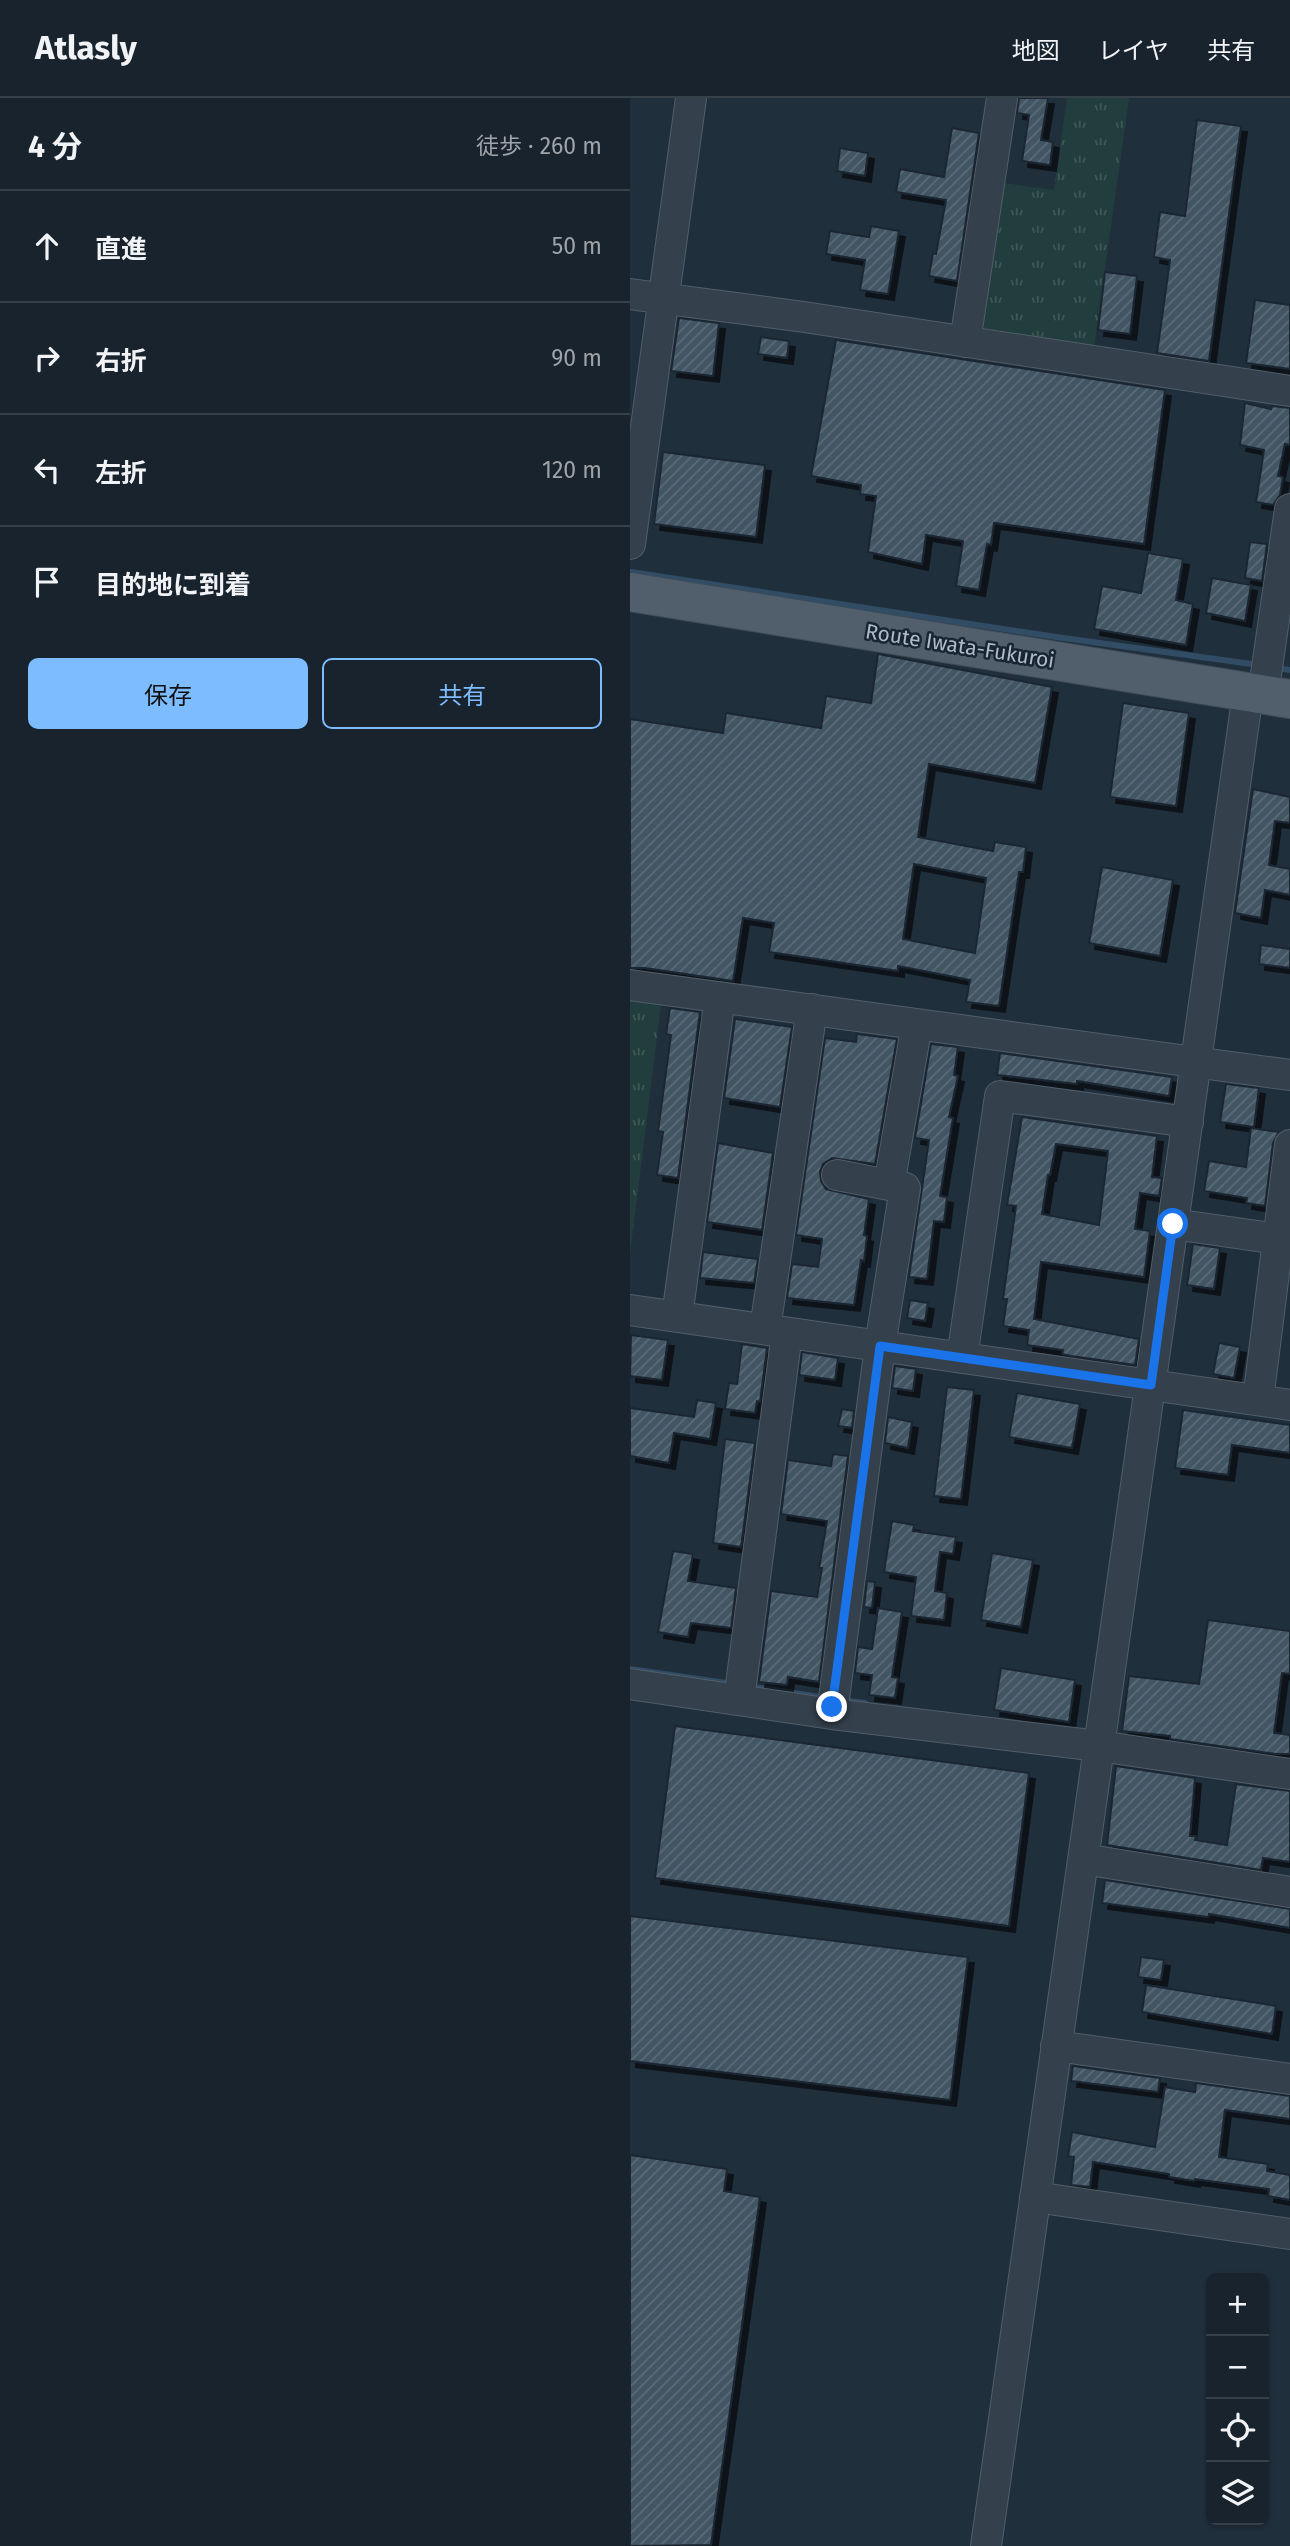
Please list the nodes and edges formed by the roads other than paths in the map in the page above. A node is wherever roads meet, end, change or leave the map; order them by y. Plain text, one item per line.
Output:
1 (691, 98) edge
2 (1002, 98) edge
3 (630, 294) edge
4 (663, 298) junction
5 (964, 342) junction
6 (1290, 391) edge
7 (1290, 509) edge
8 (630, 544) edge
9 (630, 592) edge
10 (1267, 696) edge
11 (630, 985) edge
12 (720, 997) junction
13 (812, 1009) junction
14 (917, 1024) junction
15 (1196, 1062) junction
16 (1290, 1075) edge
17 (1188, 1122) junction
18 (1290, 1145) edge
19 (836, 1175) dead end
20 (889, 1185) junction
21 (1173, 1224) junction
22 (1278, 1239) junction
23 (630, 1310) edge
24 (677, 1317) junction
25 (776, 1331) junction
26 (880, 1346) junction
27 (962, 1358) junction
28 (1151, 1385) junction
29 (1258, 1400) junction
30 (1290, 1405) edge
31 (630, 1684) edge
32 (741, 1688) junction
33 (833, 1702) junction
34 (1099, 1746) junction
35 (1290, 1774) edge
36 (1083, 1859) junction
37 (1290, 1892) edge
38 (1056, 2046) junction
39 (1290, 2079) edge
40 (1035, 2197) junction
41 (1290, 2234) edge
42 (986, 2546) edge

1 - 4 street
2 - 5 street
3 - 4 street
4 - 5 street
4 - 8 street
5 - 6 street
7 - 10 street
9 - 10 main road, Route Iwata-Fukuroi
10 - 15 street
11 - 12 street
12 - 13 street
12 - 24 street
13 - 14 street
13 - 25 street
14 - 15 street
14 - 20 street
15 - 16 street
15 - 17 street
17 - 21 street
17 - 27 street
18 - 22 street
19 - 20 street
20 - 26 street
21 - 22 street
21 - 28 street
22 - 29 street
23 - 24 street
24 - 25 street
25 - 26 street
25 - 32 street
26 - 27 street
26 - 33 street
27 - 28 street
28 - 29 street
28 - 34 street
29 - 30 street
31 - 32 street
32 - 33 street
33 - 34 street
34 - 35 street
34 - 36 street
36 - 37 street
36 - 38 street
38 - 39 street
38 - 40 street
40 - 41 street
40 - 42 street

